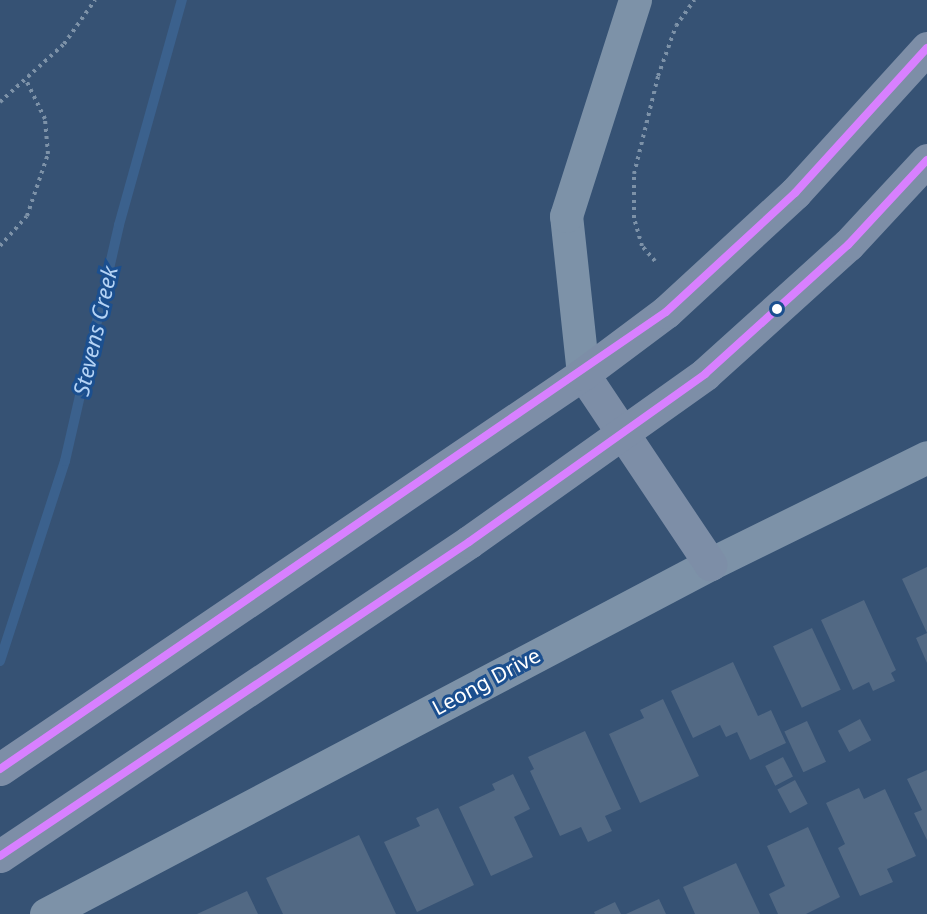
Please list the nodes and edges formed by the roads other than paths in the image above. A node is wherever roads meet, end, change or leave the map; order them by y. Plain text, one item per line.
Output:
1 (635, 0) edge
2 (927, 48) edge
3 (927, 160) edge
4 (584, 374) junction
5 (621, 435) junction
6 (927, 457) edge
7 (710, 564) junction
8 (0, 769) edge
9 (0, 856) edge
10 (47, 912) edge

1 - 4 street
2 - 4 main road
3 - 5 main road
4 - 5 main road
4 - 8 main road
5 - 7 main road
5 - 9 main road
6 - 7 street, Leong Drive
7 - 10 street, Leong Drive

